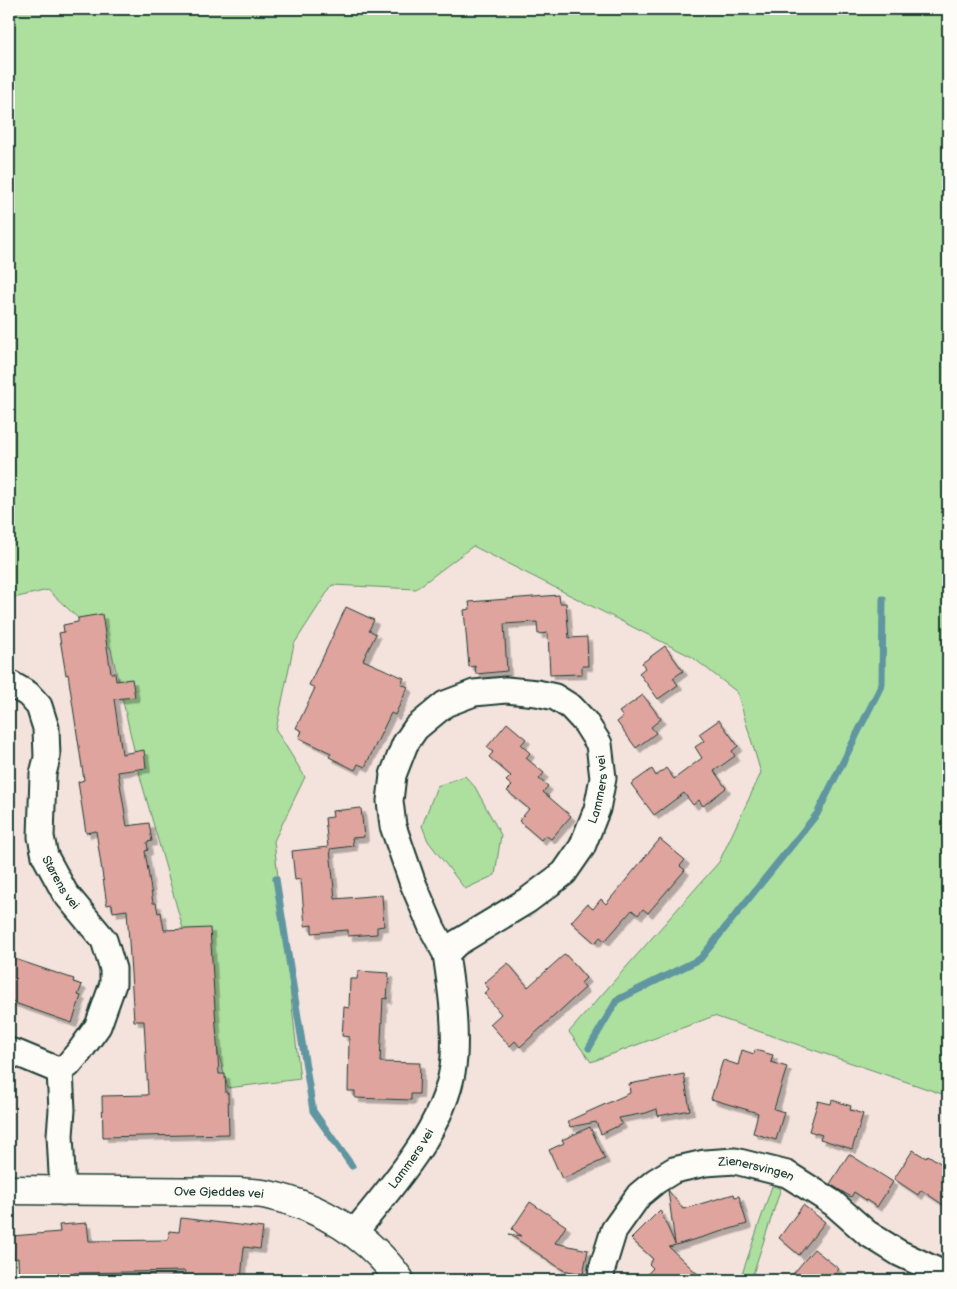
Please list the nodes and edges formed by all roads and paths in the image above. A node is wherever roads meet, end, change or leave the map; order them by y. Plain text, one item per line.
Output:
1 (9, 683) edge
2 (446, 954) junction
3 (9, 1051) edge
4 (60, 1070) junction
5 (9, 1190) edge
6 (63, 1192) junction
7 (354, 1233) junction
8 (948, 1276) edge
9 (400, 1280) edge
10 (601, 1280) edge

1 - 4 street, Størens vei
2 - 2 street, Lammers vei
2 - 7 street, Lammers vei
3 - 4 street
4 - 6 street
5 - 6 street, Ove Gjeddes vei
6 - 7 street, Ove Gjeddes vei
7 - 9 street, Ove Gjeddes vei
8 - 10 street, Zienersvingen

